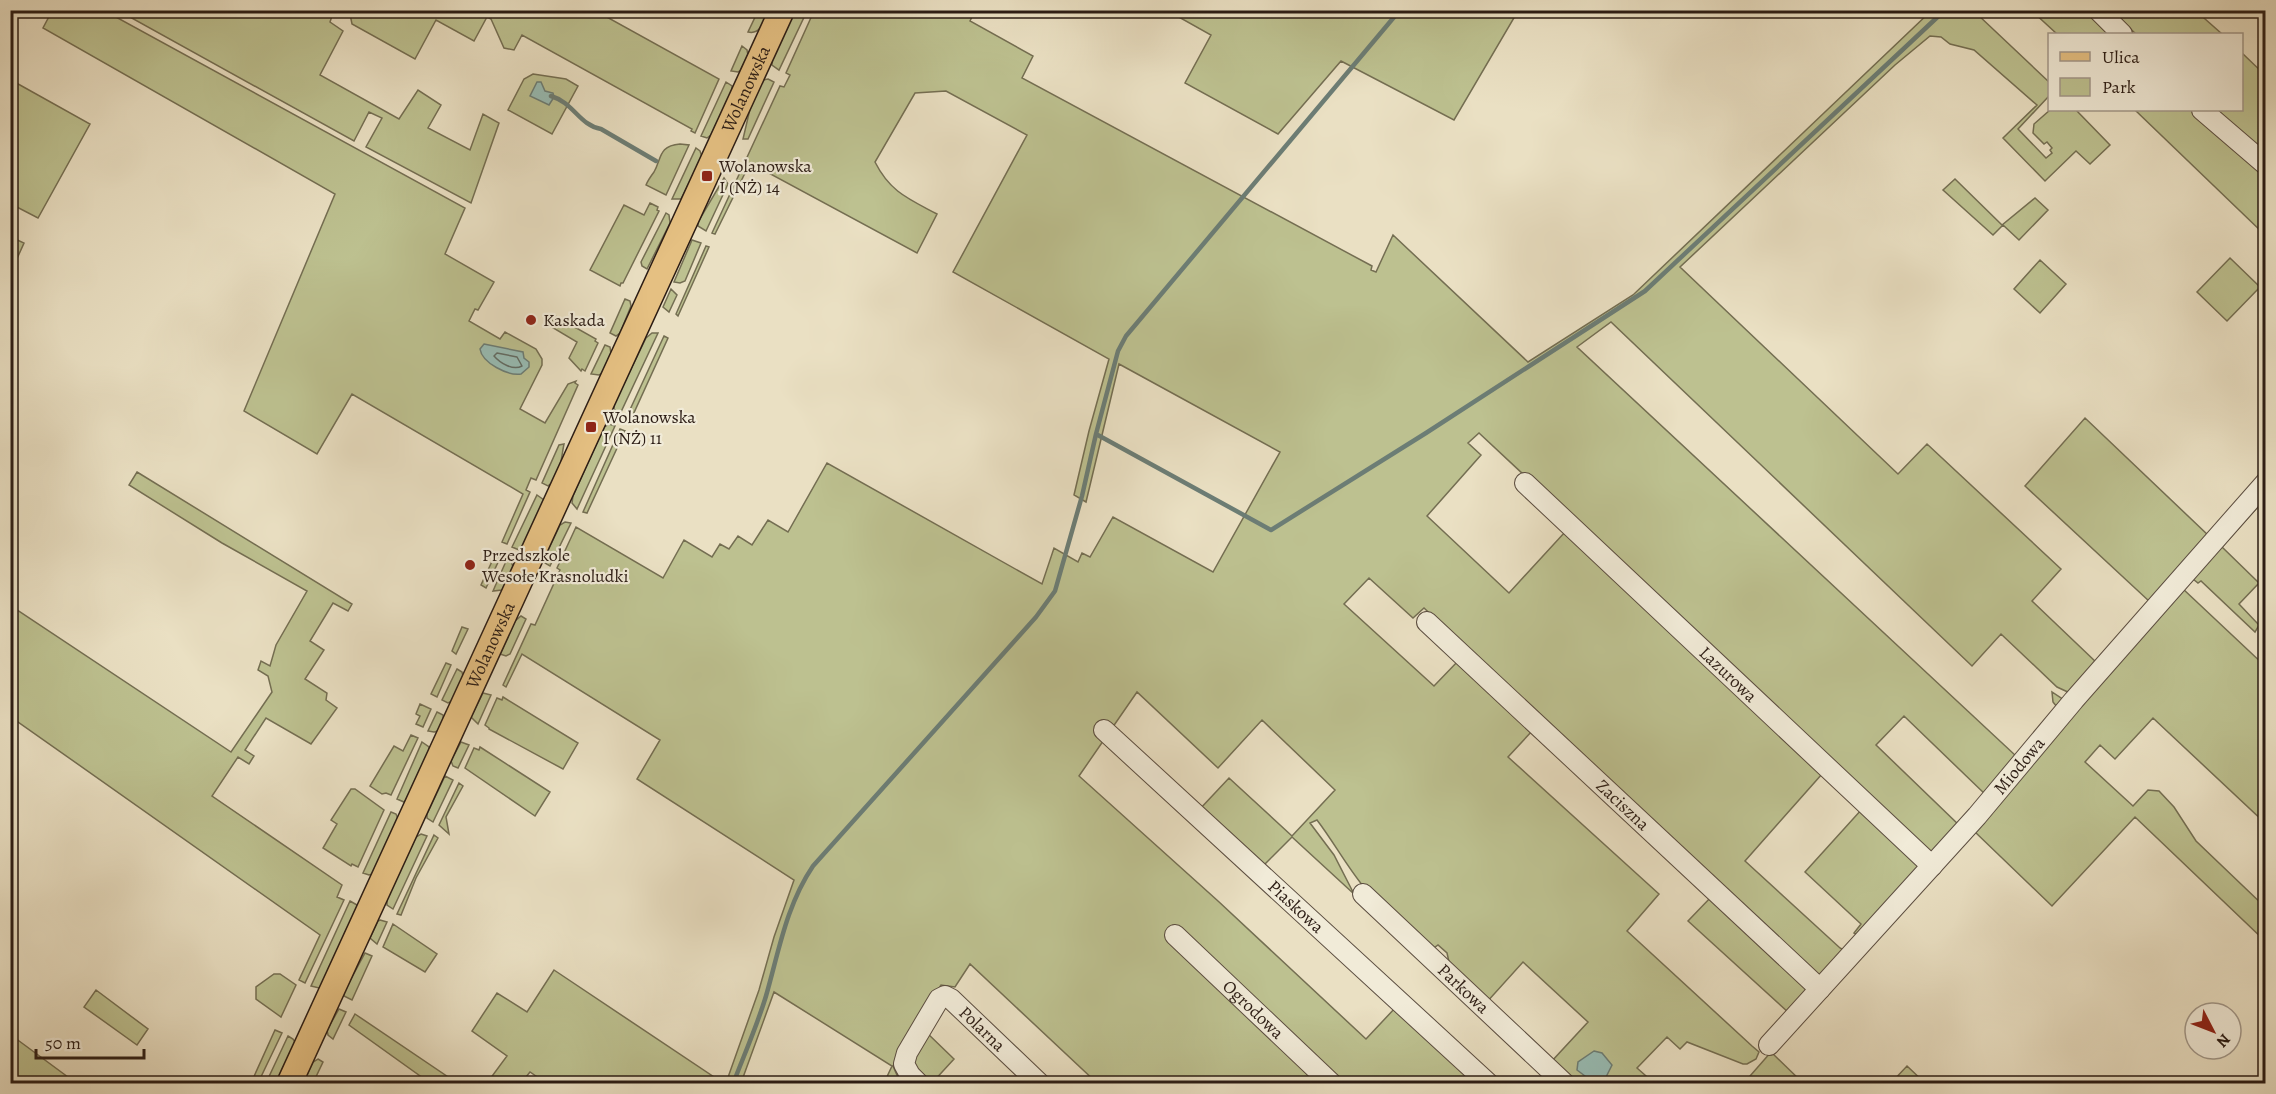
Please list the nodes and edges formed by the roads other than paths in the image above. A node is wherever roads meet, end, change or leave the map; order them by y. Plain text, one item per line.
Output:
1 (782, 10) edge
2 (2098, 10) edge
3 (2121, 33) edge
4 (2203, 111) edge
5 (2265, 165) edge
6 (1525, 483) dead end
7 (2265, 483) edge
8 (1427, 622) dead end
9 (1104, 730) dead end
10 (1932, 866) junction
11 (1363, 894) dead end
12 (1175, 935) dead end
13 (1820, 989) junction
14 (1769, 1045) dead end
15 (289, 1083) edge
16 (919, 1083) edge
17 (1040, 1083) edge
18 (1332, 1083) edge
19 (1489, 1083) edge
20 (1564, 1083) edge

1 - 15 main road, Wolanowska
2 - 3 street
4 - 5 street
6 - 10 street, Lazurowa
7 - 10 street, Miodowa
8 - 13 street, Zaciszna
9 - 19 street, Piaskowa
10 - 13 street, Miodowa
11 - 20 street, Parkowa
12 - 18 street, Ogrodowa
13 - 14 street, Miodowa
16 - 17 street, Polarna

